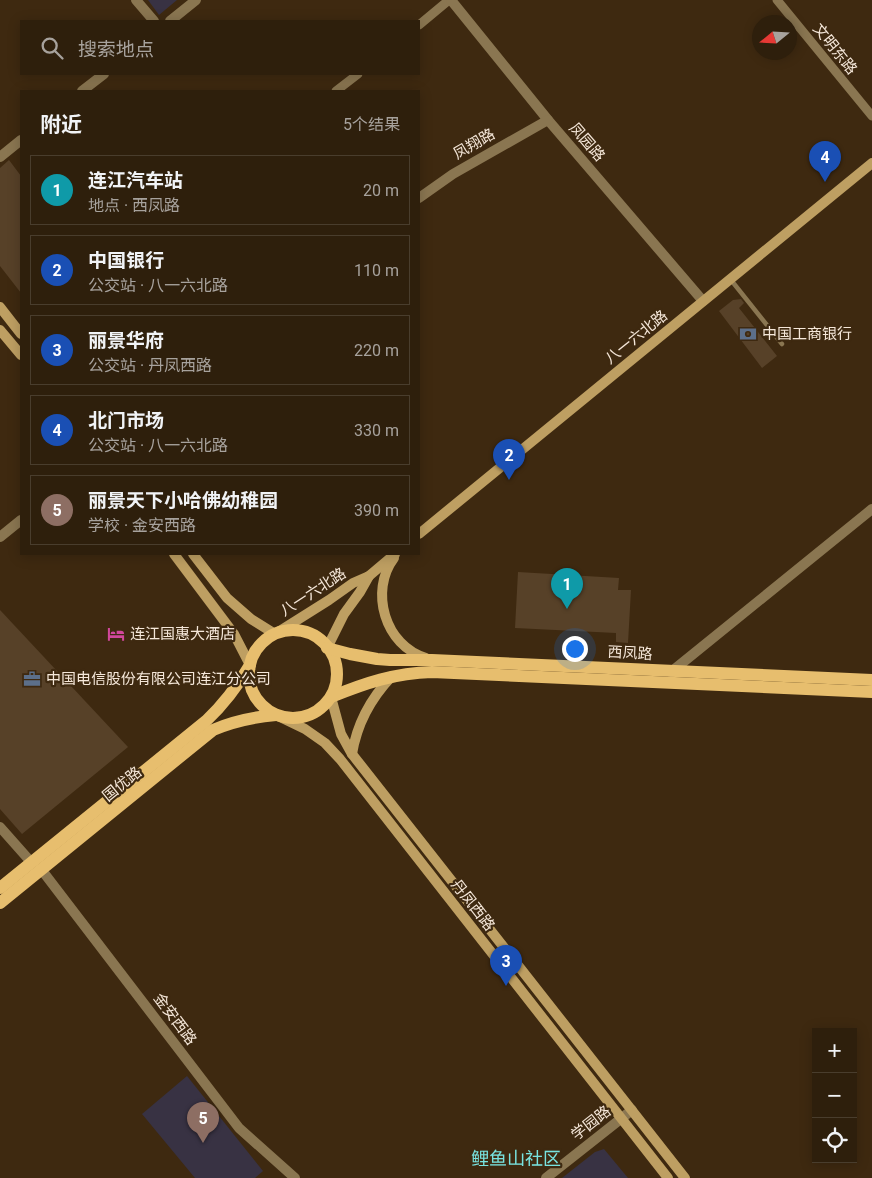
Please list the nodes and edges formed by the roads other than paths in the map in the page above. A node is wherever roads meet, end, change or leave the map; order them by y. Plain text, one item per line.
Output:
1 (136, 0) edge
2 (196, 0) edge
3 (450, 0) edge
4 (777, 0) edge
5 (153, 20) edge
6 (171, 20) edge
7 (420, 24) edge
8 (103, 75) edge
9 (357, 75) edge
10 (83, 90) edge
11 (337, 90) edge
12 (872, 116) edge
13 (548, 120) junction
14 (20, 141) edge
15 (0, 157) edge
16 (872, 163) edge
17 (420, 197) edge
18 (730, 279) junction
19 (703, 301) junction
20 (0, 307) edge
21 (20, 330) edge
22 (3, 334) edge
23 (782, 344) dead end
24 (20, 354) edge
25 (872, 510) edge
26 (20, 521) edge
27 (420, 533) edge
28 (0, 537) edge
29 (175, 555) edge
30 (194, 555) edge
31 (395, 555) edge
32 (395, 555) edge
33 (368, 576) junction
34 (275, 634) junction
35 (328, 648) junction
36 (432, 660) junction
37 (250, 665) junction
38 (671, 672) junction
39 (392, 676) junction
40 (872, 680) edge
41 (872, 692) edge
42 (331, 697) junction
43 (276, 715) junction
44 (352, 754) junction
45 (0, 827) edge
46 (36, 866) junction
47 (0, 888) edge
48 (0, 903) edge
49 (632, 1110) junction
50 (621, 1118) junction
51 (295, 1178) edge
52 (546, 1178) edge
53 (668, 1178) edge
54 (685, 1178) edge

1 - 5 street
2 - 6 street
3 - 7 street
3 - 13 street, 凤园路
4 - 12 street, 文明东路
8 - 10 street
9 - 11 street
13 - 17 street, 凤翔路
13 - 19 street, 凤园路
14 - 15 street
16 - 18 main road, 八一六北路
18 - 19 main road, 八一六北路
18 - 23 lane
19 - 27 main road, 八一六北路
20 - 21 main road
21 - 22 street
22 - 24 main road
25 - 38 street
26 - 28 street
29 - 37 main road
30 - 34 main road
31 - 33 main road, 八一六北路
32 - 36 main road
33 - 34 main road, 八一六北路
33 - 35 main road, 八一六北路
34 - 35 main road
34 - 37 main road
35 - 36 main road, 西凤路
35 - 42 main road
36 - 38 main road, 西凤路
37 - 43 main road
37 - 46 main road, 国优路
38 - 40 main road, 西凤路
39 - 41 main road, 西凤路
39 - 42 main road, 西凤路
39 - 44 main road
42 - 43 main road
42 - 44 main road, 丹凤西路
43 - 46 main road, 国优路
43 - 50 main road, 丹凤西路
44 - 49 main road, 丹凤西路
45 - 46 street, 金安西路
46 - 47 main road, 国优路
46 - 48 main road, 国优路
46 - 51 street, 金安西路
49 - 50 street, 学园路
49 - 54 main road, 丹凤西路
50 - 52 street, 学园路
50 - 53 main road, 丹凤西路

